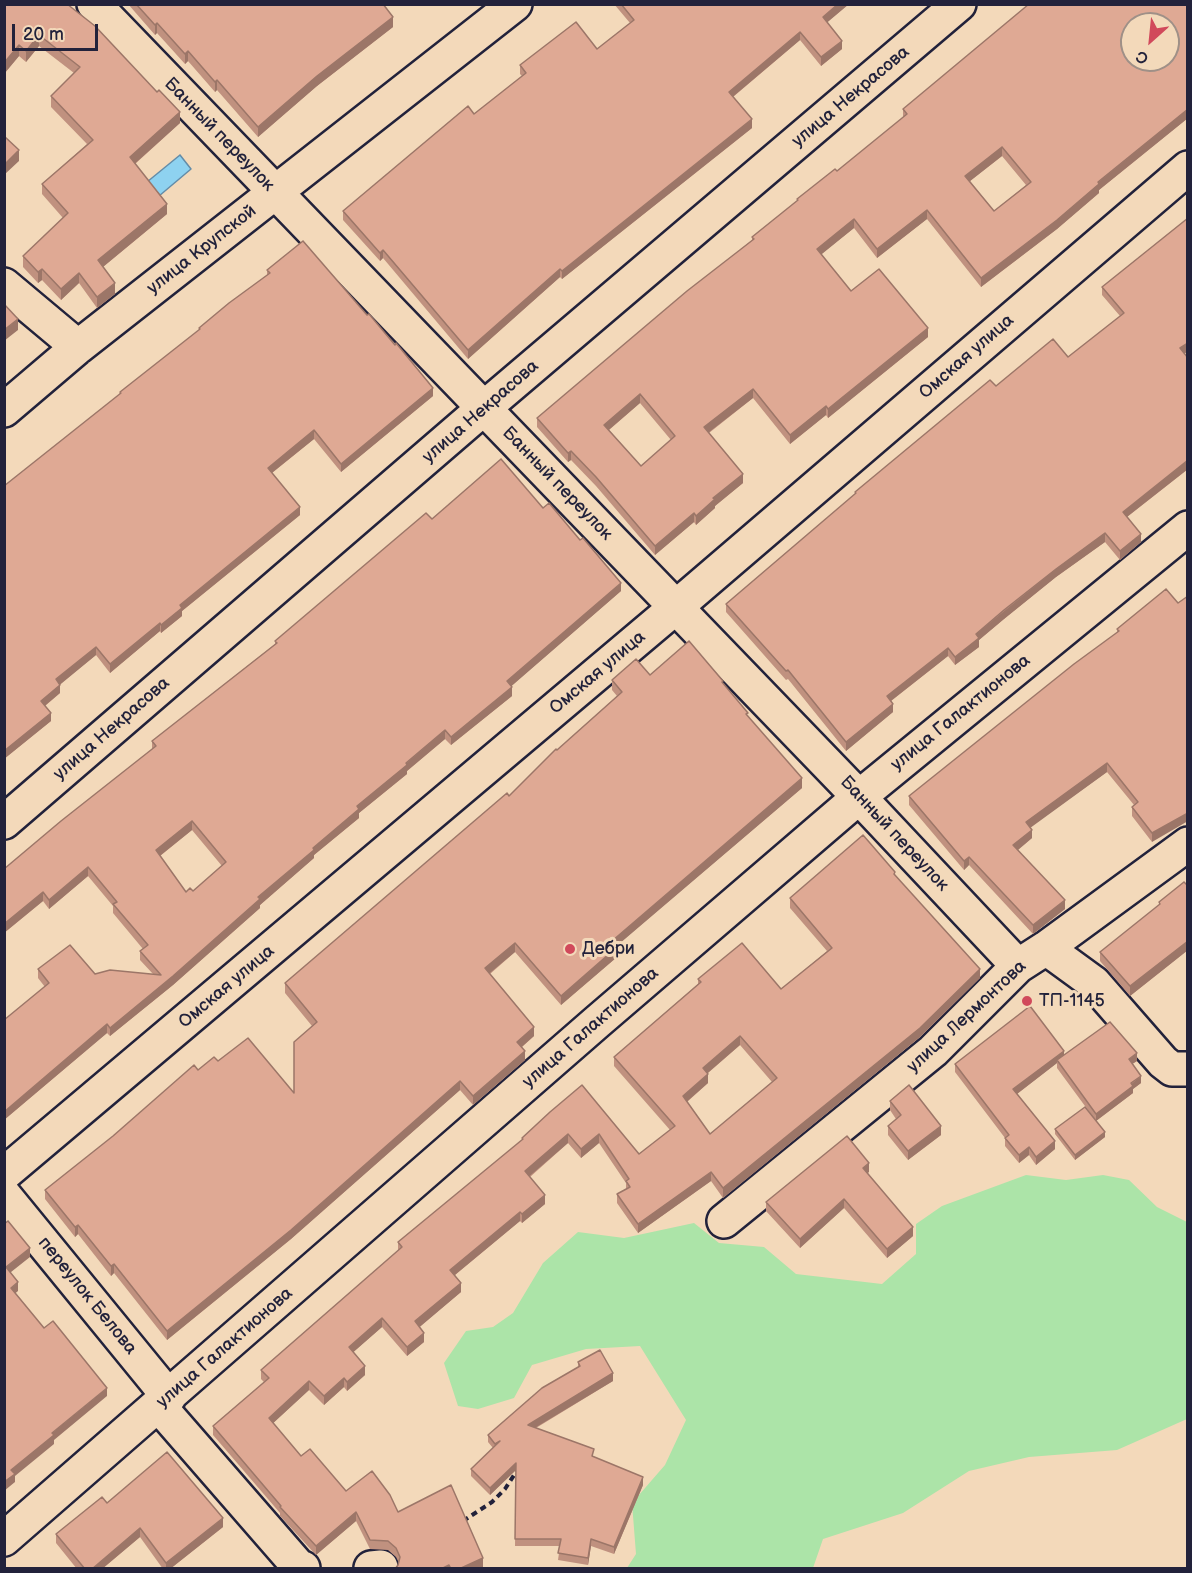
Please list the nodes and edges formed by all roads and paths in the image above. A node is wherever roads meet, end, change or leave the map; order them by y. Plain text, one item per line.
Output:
1 (94, 4) edge
2 (515, 4) edge
3 (959, 4) edge
4 (1188, 168) edge
5 (275, 193) junction
6 (4, 285) edge
7 (78, 348) junction
8 (484, 408) junction
9 (4, 410) edge
10 (1188, 528) edge
11 (676, 607) junction
12 (859, 797) junction
13 (4, 822) edge
14 (1188, 843) edge
15 (1047, 948) junction
16 (1018, 966) junction
17 (1188, 1069) edge
18 (4, 1174) edge
19 (4, 1195) edge
20 (724, 1221) dead end
21 (164, 1402) junction
22 (520, 1466) edge
23 (455, 1525) edge
24 (4, 1539) edge
25 (303, 1569) edge

1 - 5 street, Банный переулок
2 - 5 street, улица Крупской
3 - 8 street, улица Некрасова
4 - 11 street, Омская улица
5 - 7 street, улица Крупской
5 - 8 street, Банный переулок
6 - 7 street
7 - 9 street, улица Крупской
8 - 11 street, Банный переулок
8 - 13 street, улица Некрасова
10 - 12 street, улица Галактионова
11 - 12 street, Банный переулок
11 - 18 street, Омская улица
12 - 16 street, Банный переулок
12 - 21 street, улица Галактионова
14 - 15 street, улица Лермонтова
15 - 16 street, улица Лермонтова
15 - 17 street
16 - 20 street, улица Лермонтова
19 - 21 street, переулок Белова
21 - 24 street, улица Галактионова
21 - 25 street, переулок Белова
22 - 23 path

